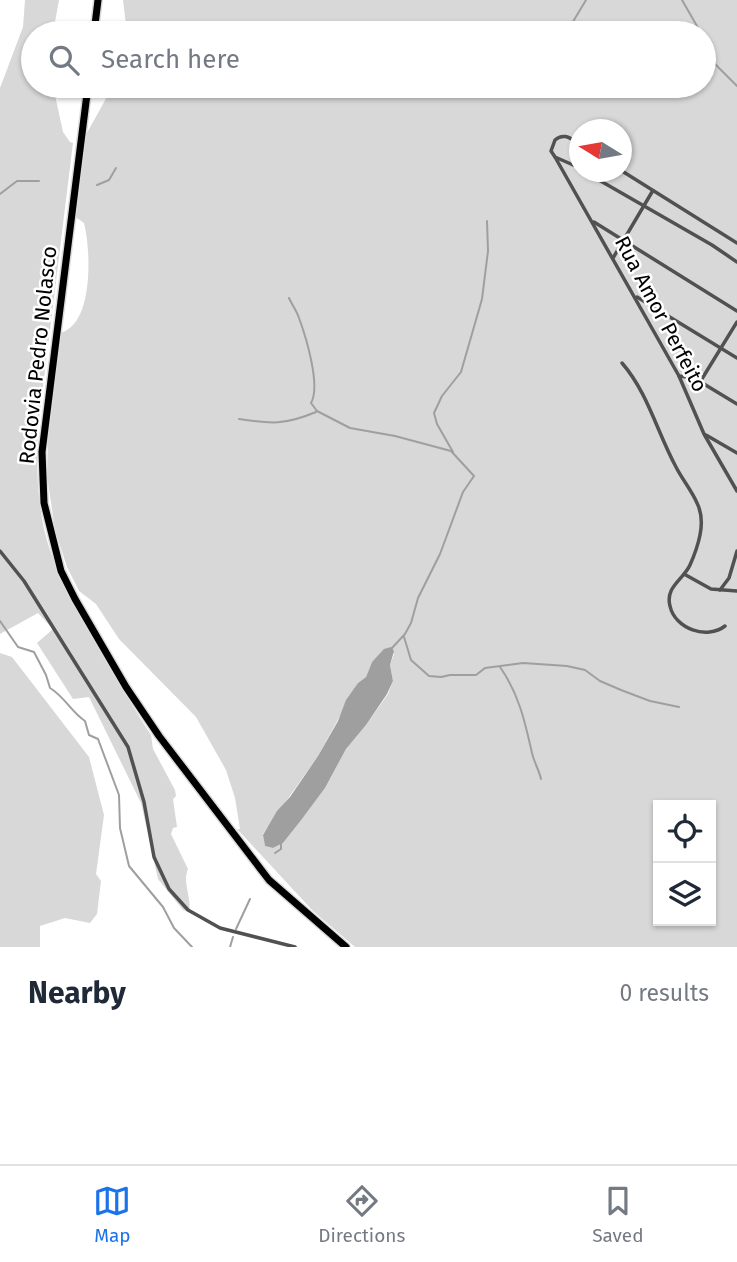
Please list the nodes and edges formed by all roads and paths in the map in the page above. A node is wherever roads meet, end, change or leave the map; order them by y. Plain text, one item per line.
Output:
1 (98, 0) edge
2 (95, 21) edge
3 (86, 98) edge
4 (569, 138) edge
5 (554, 156) junction
6 (569, 163) edge
7 (632, 178) edge
8 (602, 182) edge
9 (652, 192) junction
10 (644, 206) junction
11 (592, 221) junction
12 (624, 240) junction
13 (737, 243) edge
14 (613, 258) junction
15 (737, 262) edge
16 (635, 296) junction
17 (737, 311) edge
18 (737, 322) edge
19 (720, 348) junction
20 (737, 358) edge
21 (622, 363) dead end
22 (679, 376) junction
23 (700, 382) junction
24 (737, 404) edge
25 (704, 433) junction
26 (737, 453) edge
27 (736, 489) edge
28 (0, 551) edge
29 (737, 551) edge
30 (684, 574) junction
31 (719, 591) junction
32 (737, 591) edge
33 (725, 626) dead end
34 (295, 947) edge
35 (346, 947) edge

1 - 2 highway
3 - 35 highway, Rodovia Pedro Nolasco
4 - 5 street
5 - 6 street
5 - 11 street, Rua Amor Perfeito
7 - 9 street
8 - 10 street
9 - 10 street
9 - 13 street
10 - 12 street
10 - 15 street
11 - 12 street
11 - 14 street, Rua Amor Perfeito
12 - 14 street
12 - 17 street
14 - 16 street, Rua Amor Perfeito
16 - 19 street
16 - 22 street, Rua Amor Perfeito
18 - 19 street
19 - 20 street
19 - 23 street
21 - 30 street
22 - 23 street
22 - 25 street, Rua Amor Perfeito
23 - 24 street
25 - 26 street
25 - 27 street, Rua Amor Perfeito
28 - 34 street
29 - 31 street
30 - 31 street
30 - 33 street
31 - 32 street

